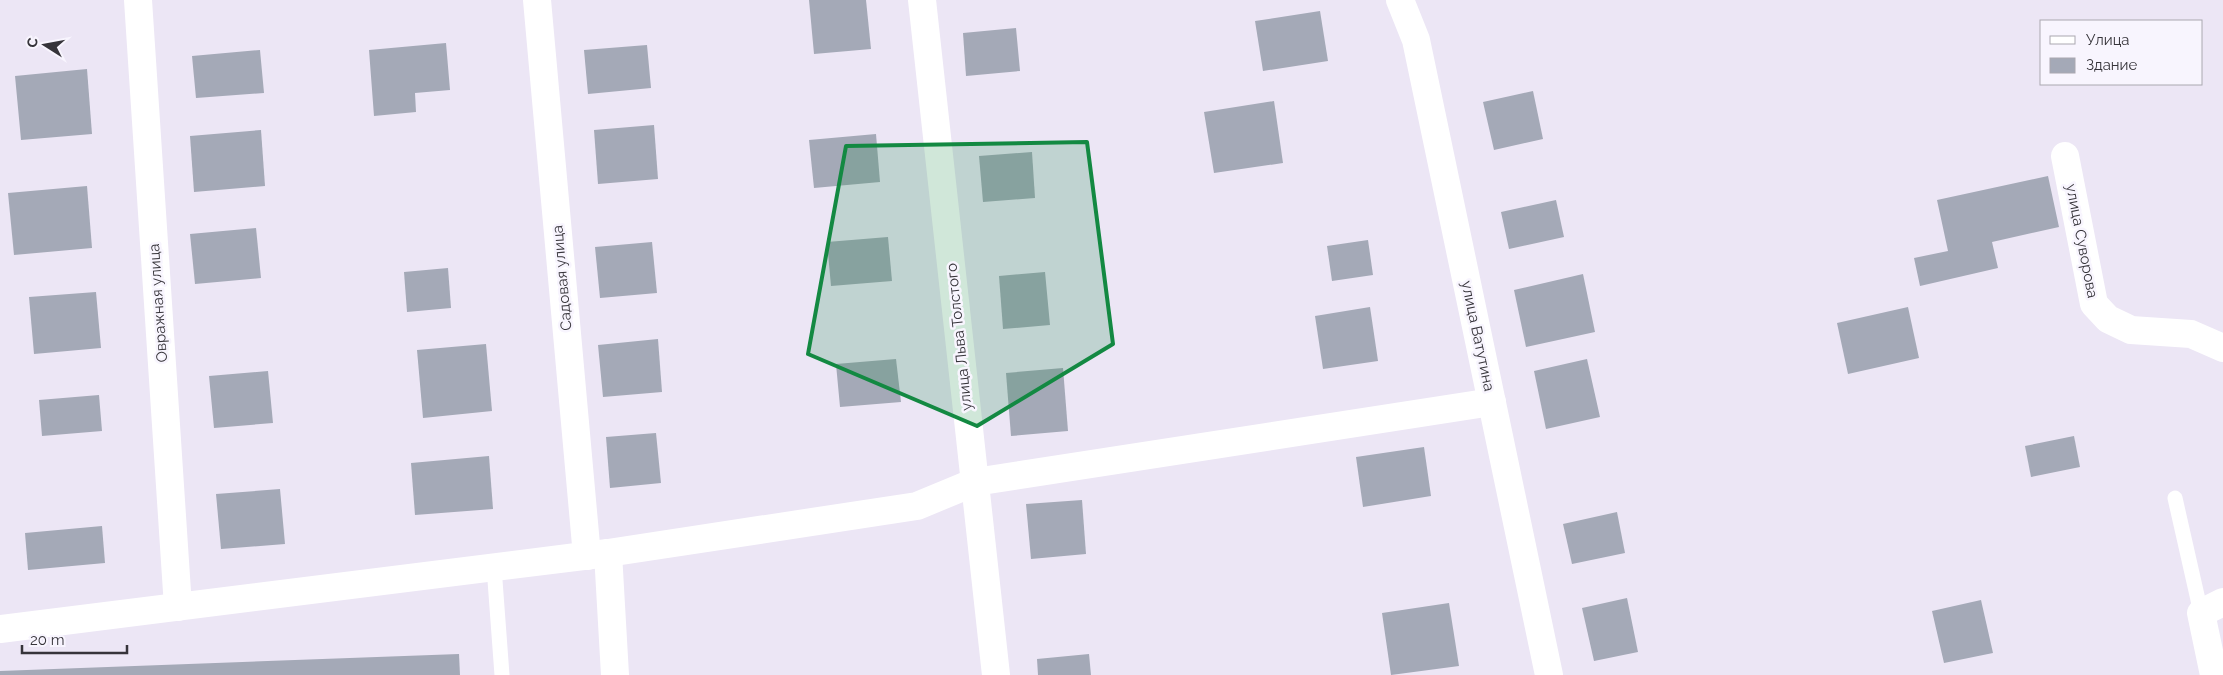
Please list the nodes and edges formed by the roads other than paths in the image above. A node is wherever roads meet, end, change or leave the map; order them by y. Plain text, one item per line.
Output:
1 (138, 0) edge
2 (537, 0) edge
3 (922, 0) edge
4 (1400, 0) edge
5 (2065, 156) dead end
6 (2223, 348) edge
7 (1492, 402) junction
8 (975, 482) junction
9 (2175, 498) dead end
10 (597, 554) junction
11 (494, 567) junction
12 (178, 607) junction
13 (2212, 608) edge
14 (0, 629) edge
15 (502, 675) edge
16 (614, 675) edge
17 (996, 675) edge
18 (1549, 675) edge
19 (2214, 675) edge

1 - 12 street, Овражная улица
2 - 10 street, Садовая улица
3 - 8 street, улица Льва Толстого
4 - 7 street, улица Ватутина
5 - 6 street, улица Суворова
7 - 8 street
7 - 18 street, улица Ватутина
8 - 10 street
8 - 17 street, улица Льва Толстого
9 - 13 lane
10 - 11 street
10 - 16 street, Садовая улица
11 - 12 street
11 - 15 lane
12 - 14 street
13 - 19 street

